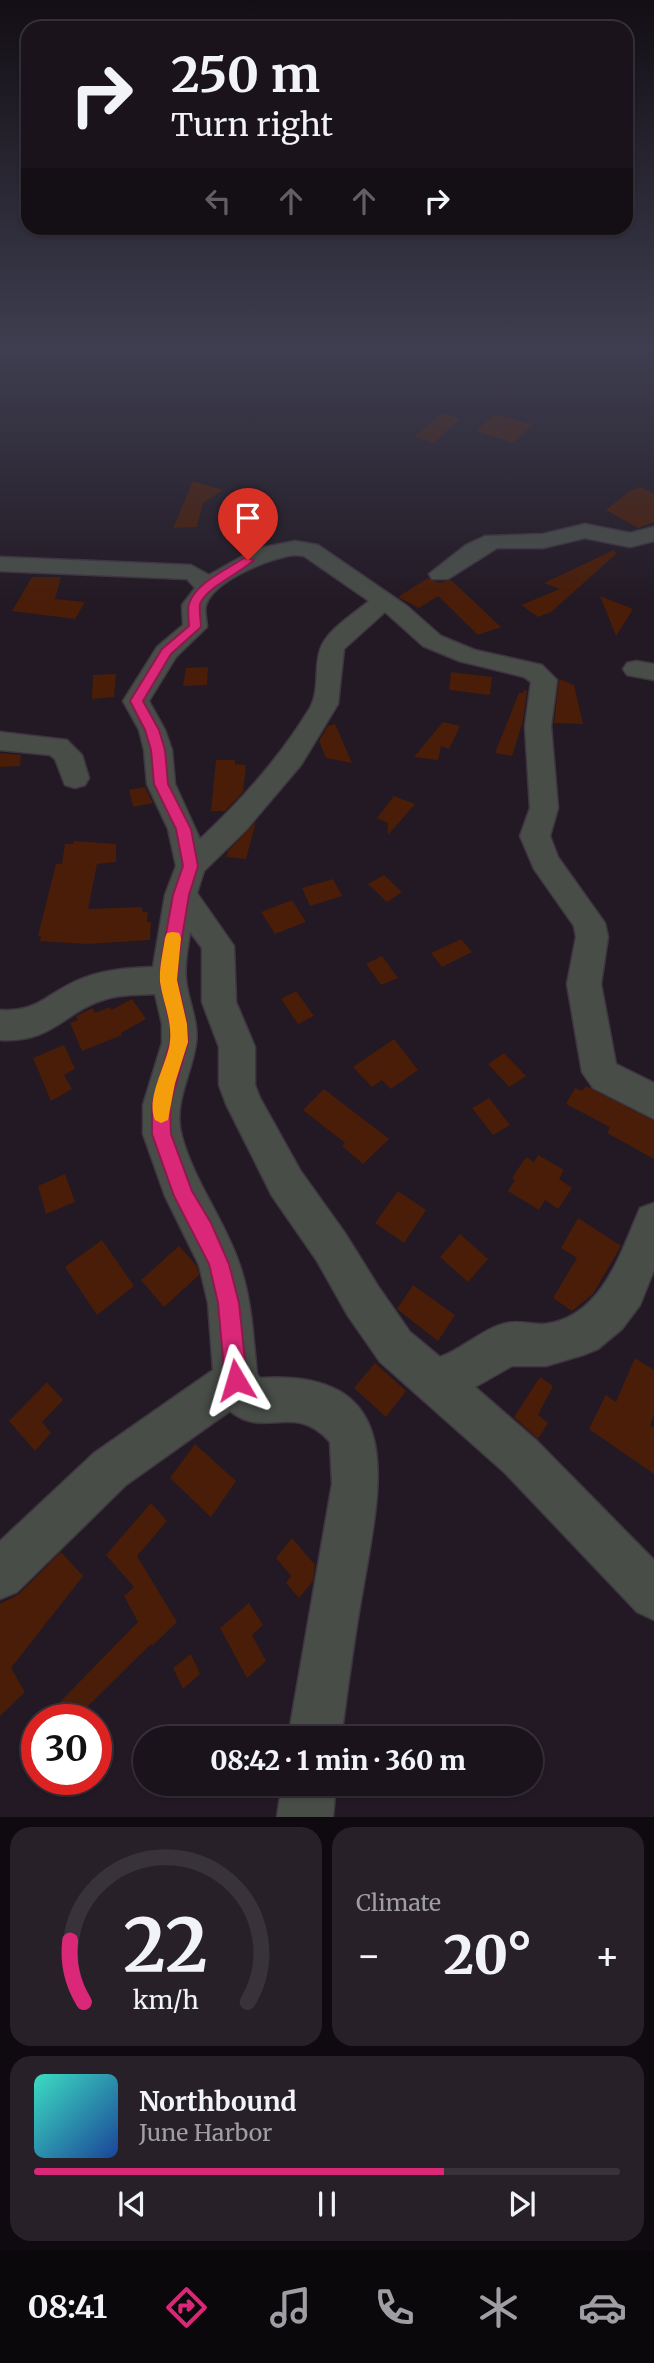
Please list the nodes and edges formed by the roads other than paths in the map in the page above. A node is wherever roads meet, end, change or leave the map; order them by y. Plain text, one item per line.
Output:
1 (654, 534) edge
2 (0, 564) edge
3 (440, 574) dead end
4 (207, 588) junction
5 (382, 602) junction
6 (0, 741) edge
7 (75, 778) dead end
8 (186, 880) junction
9 (169, 980) junction
10 (0, 1025) edge
11 (654, 1103) edge
12 (654, 1222) edge
13 (236, 1380) junction
14 (432, 1382) junction
15 (0, 1575) edge
16 (654, 1595) edge
17 (316, 1726) edge
18 (308, 1796) edge
19 (306, 1817) edge

1 - 3 street
2 - 4 street
4 - 5 street
4 - 8 street
5 - 8 street
5 - 11 street
6 - 7 street
8 - 9 street
8 - 14 street
9 - 10 street
9 - 13 street
12 - 14 street
13 - 15 street
13 - 17 street
14 - 16 street
18 - 19 street

